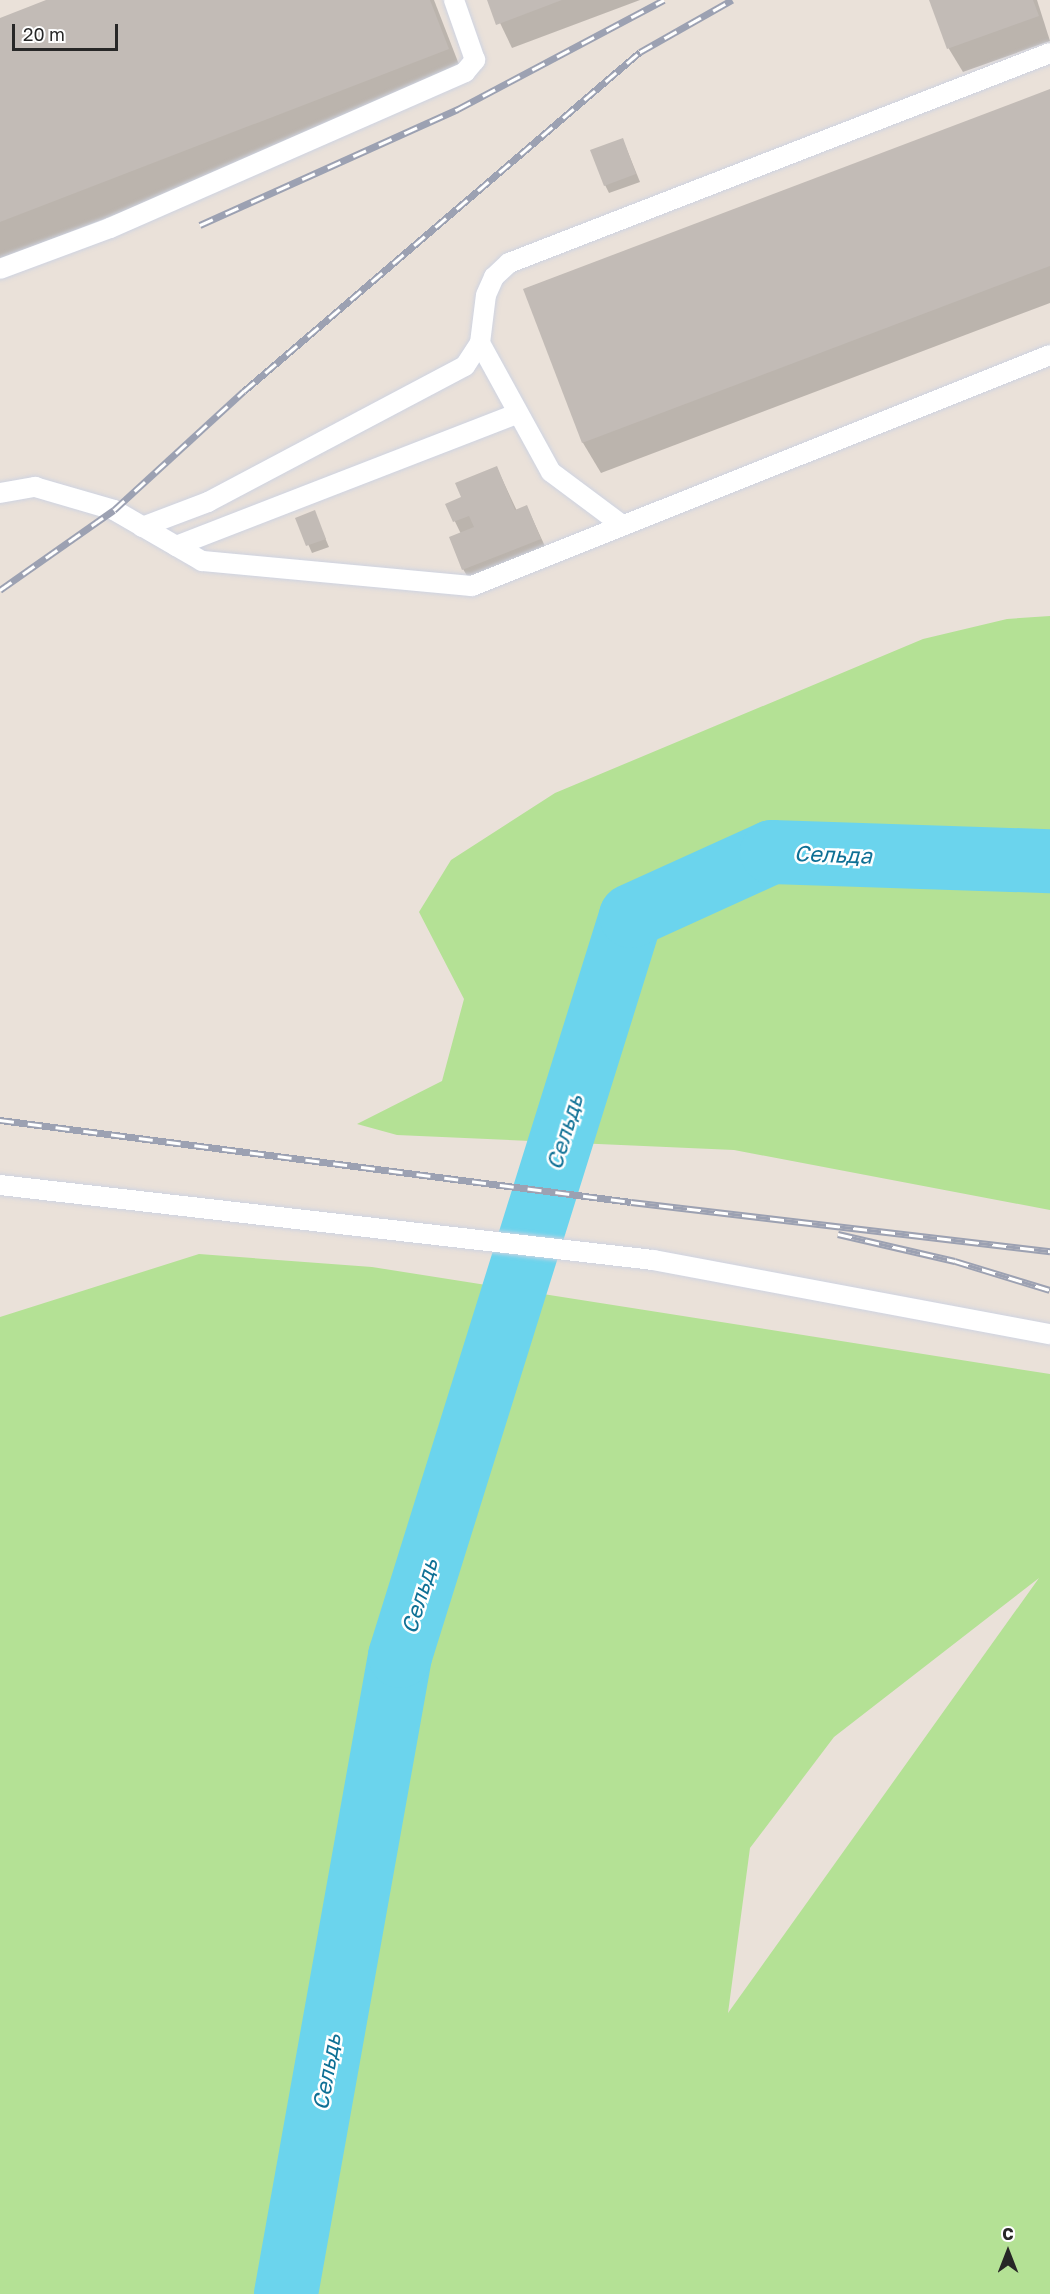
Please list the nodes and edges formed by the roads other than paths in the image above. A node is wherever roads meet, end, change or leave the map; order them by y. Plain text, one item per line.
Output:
1 (454, 0) edge
2 (1050, 53) edge
3 (0, 269) edge
4 (480, 343) junction
5 (1050, 355) edge
6 (517, 414) junction
7 (0, 493) edge
8 (622, 525) junction
9 (142, 527) junction
10 (176, 546) junction
11 (0, 1185) edge
12 (1050, 1334) edge

1 - 3 lane
2 - 4 lane
4 - 6 lane
4 - 9 lane
5 - 8 lane
6 - 8 lane
6 - 10 lane
7 - 9 lane
8 - 10 lane
9 - 10 lane
11 - 12 lane

